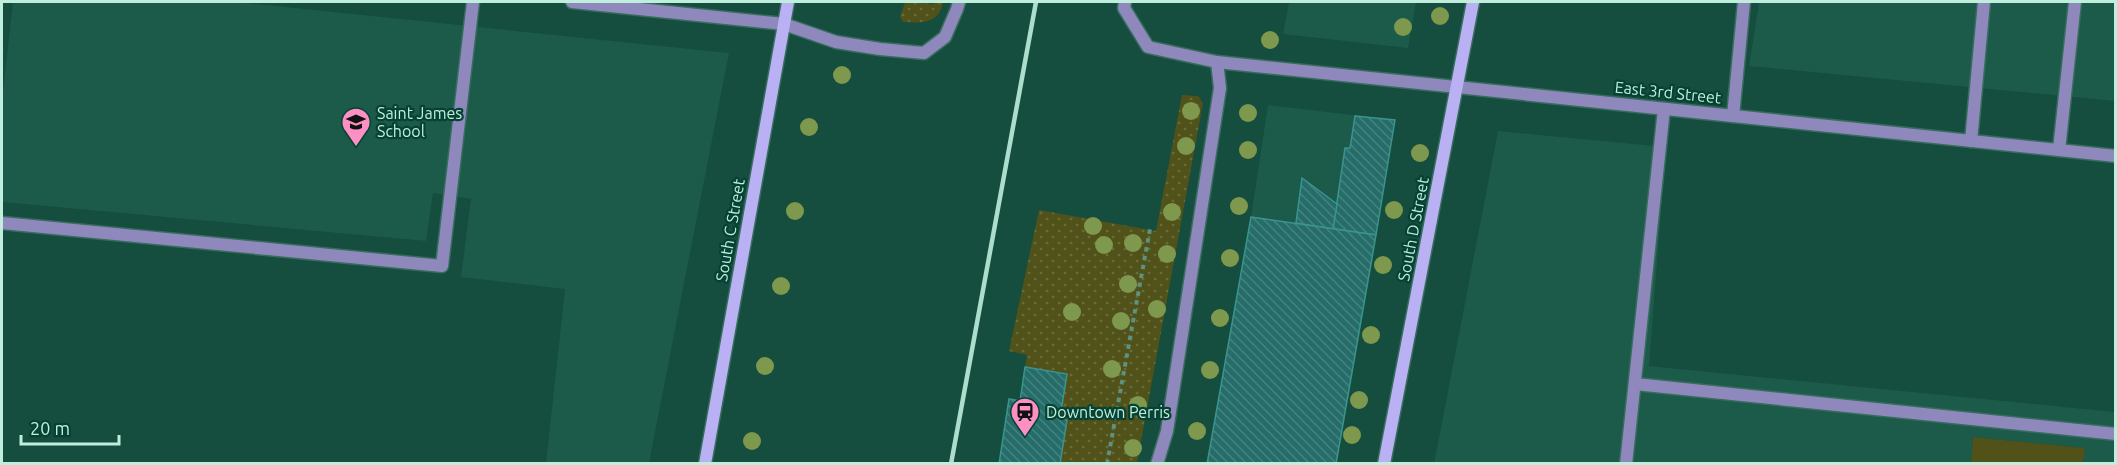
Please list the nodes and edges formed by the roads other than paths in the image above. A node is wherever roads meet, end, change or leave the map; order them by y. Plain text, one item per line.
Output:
1 (473, 2) edge
2 (573, 2) edge
3 (788, 2) edge
4 (959, 2) edge
5 (1125, 2) edge
6 (1473, 2) edge
7 (1744, 2) edge
8 (1984, 2) edge
9 (2075, 2) edge
10 (784, 24) junction
11 (1217, 62) junction
12 (1458, 87) junction
13 (1664, 109) junction
14 (1733, 116) junction
15 (1971, 141) junction
16 (2059, 150) junction
17 (2115, 156) edge
18 (2, 223) edge
19 (1635, 384) junction
20 (2115, 434) edge
21 (705, 464) edge
22 (1157, 464) edge
23 (1384, 464) edge
24 (1626, 464) edge

1 - 18 street
2 - 10 street
3 - 10 street, South C Street
4 - 10 street
5 - 11 street, East 3rd Street
6 - 12 street, South D Street
7 - 14 street
8 - 15 street
9 - 16 street
10 - 21 street, South C Street
11 - 12 street, East 3rd Street
11 - 22 street
12 - 13 street, East 3rd Street
12 - 23 street, South D Street
13 - 14 street, East 3rd Street
13 - 19 street
14 - 15 street, East 3rd Street
15 - 16 street, East 3rd Street
16 - 17 street, East 3rd Street
19 - 20 street
19 - 24 street

